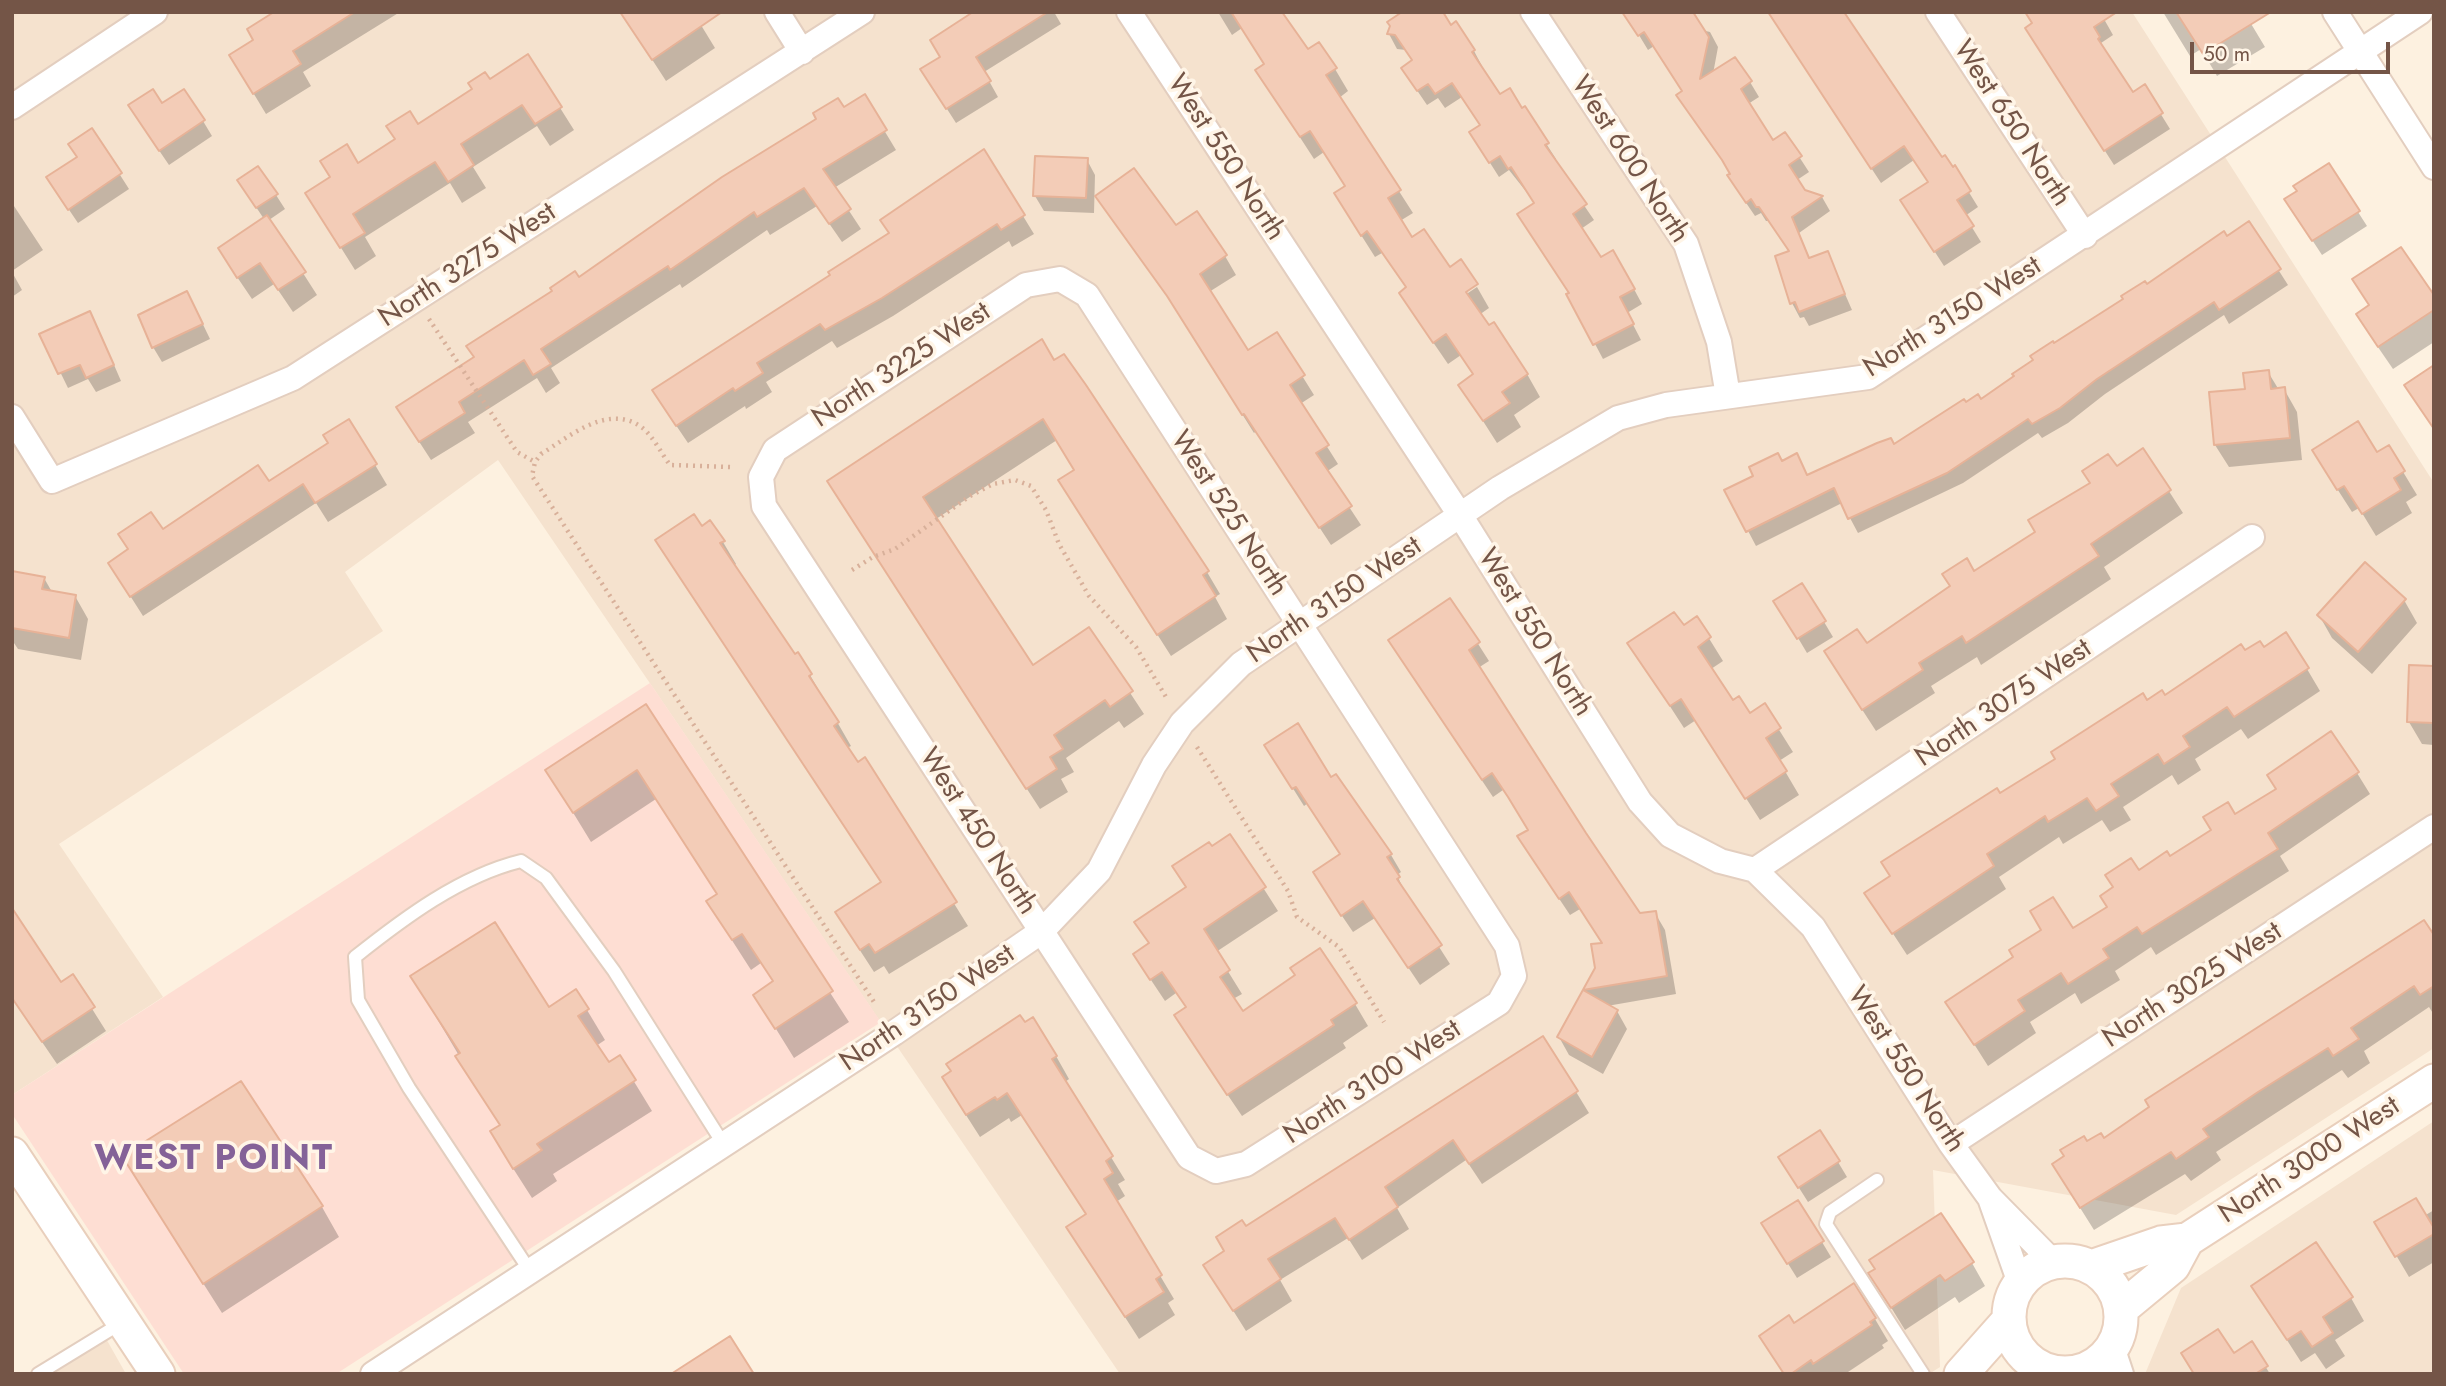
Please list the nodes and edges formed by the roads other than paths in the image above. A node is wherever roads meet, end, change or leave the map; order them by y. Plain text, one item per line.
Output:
1 (155, 12) edge
2 (777, 12) edge
3 (862, 12) edge
4 (1129, 12) edge
5 (1533, 12) edge
6 (1938, 12) edge
7 (2335, 12) edge
8 (2420, 12) edge
9 (803, 52) junction
10 (2360, 52) junction
11 (12, 107) edge
12 (2434, 167) edge
13 (2085, 236) junction
14 (1060, 279) joint
15 (1728, 396) junction
16 (12, 417) edge
17 (761, 477) joint
18 (1460, 515) junction
19 (2252, 537) dead end
20 (1300, 625) junction
21 (2434, 827) edge
22 (1755, 870) junction
23 (1042, 931) junction
24 (1514, 976) joint
25 (2434, 1081) edge
26 (1951, 1144) junction
27 (724, 1145) junction
28 (12, 1154) edge
29 (1216, 1171) joint
30 (1877, 1180) dead end
31 (1990, 1198) junction
32 (2187, 1240) junction
33 (2053, 1262) junction
34 (2091, 1267) junction
35 (530, 1271) junction
36 (2020, 1283) junction
37 (2121, 1309) junction
38 (2009, 1320) junction
39 (124, 1322) junction
40 (2117, 1360) edge
41 (2031, 1371) edge
42 (2079, 1373) edge
43 (38, 1374) edge
44 (158, 1374) edge
45 (373, 1374) edge
46 (1923, 1374) edge
47 (1961, 1374) edge

1 - 11 street
2 - 9 street
3 - 9 street, North 3275 West
4 - 18 street, West 550 North
5 - 15 street, West 600 North
6 - 13 street, West 650 North
7 - 10 street
8 - 10 street, North 3150 West
9 - 16 street, North 3275 West
10 - 12 street
10 - 13 street, North 3150 West
13 - 15 street, North 3150 West
14 - 17 street, North 3225 West
14 - 20 street, West 525 North
15 - 18 street, North 3150 West
17 - 23 street, West 450 North
18 - 20 street, North 3150 West
18 - 22 street, West 550 North
19 - 22 street, North 3075 West
20 - 23 street, North 3150 West
20 - 24 street, West 525 North
21 - 26 street, North 3025 West
22 - 26 street, West 550 North
23 - 27 street, North 3150 West
23 - 29 street, West 450 North
24 - 29 street, North 3100 West
25 - 32 main road, North 3000 West
26 - 31 street, West 550 North
27 - 35 street, North 3150 West
27 - 35 lane
28 - 39 main road
30 - 46 lane
31 - 33 street, West 550 North
31 - 36 street, West 550 North
32 - 34 main road, North 3000 West
32 - 37 main road, North 3000 West
33 - 34 main road
33 - 36 main road
34 - 37 main road
35 - 45 street, North 3150 West
36 - 38 main road
37 - 40 main road
38 - 41 main road
38 - 47 main road
39 - 43 lane
39 - 44 main road
40 - 42 main road
41 - 42 main road

